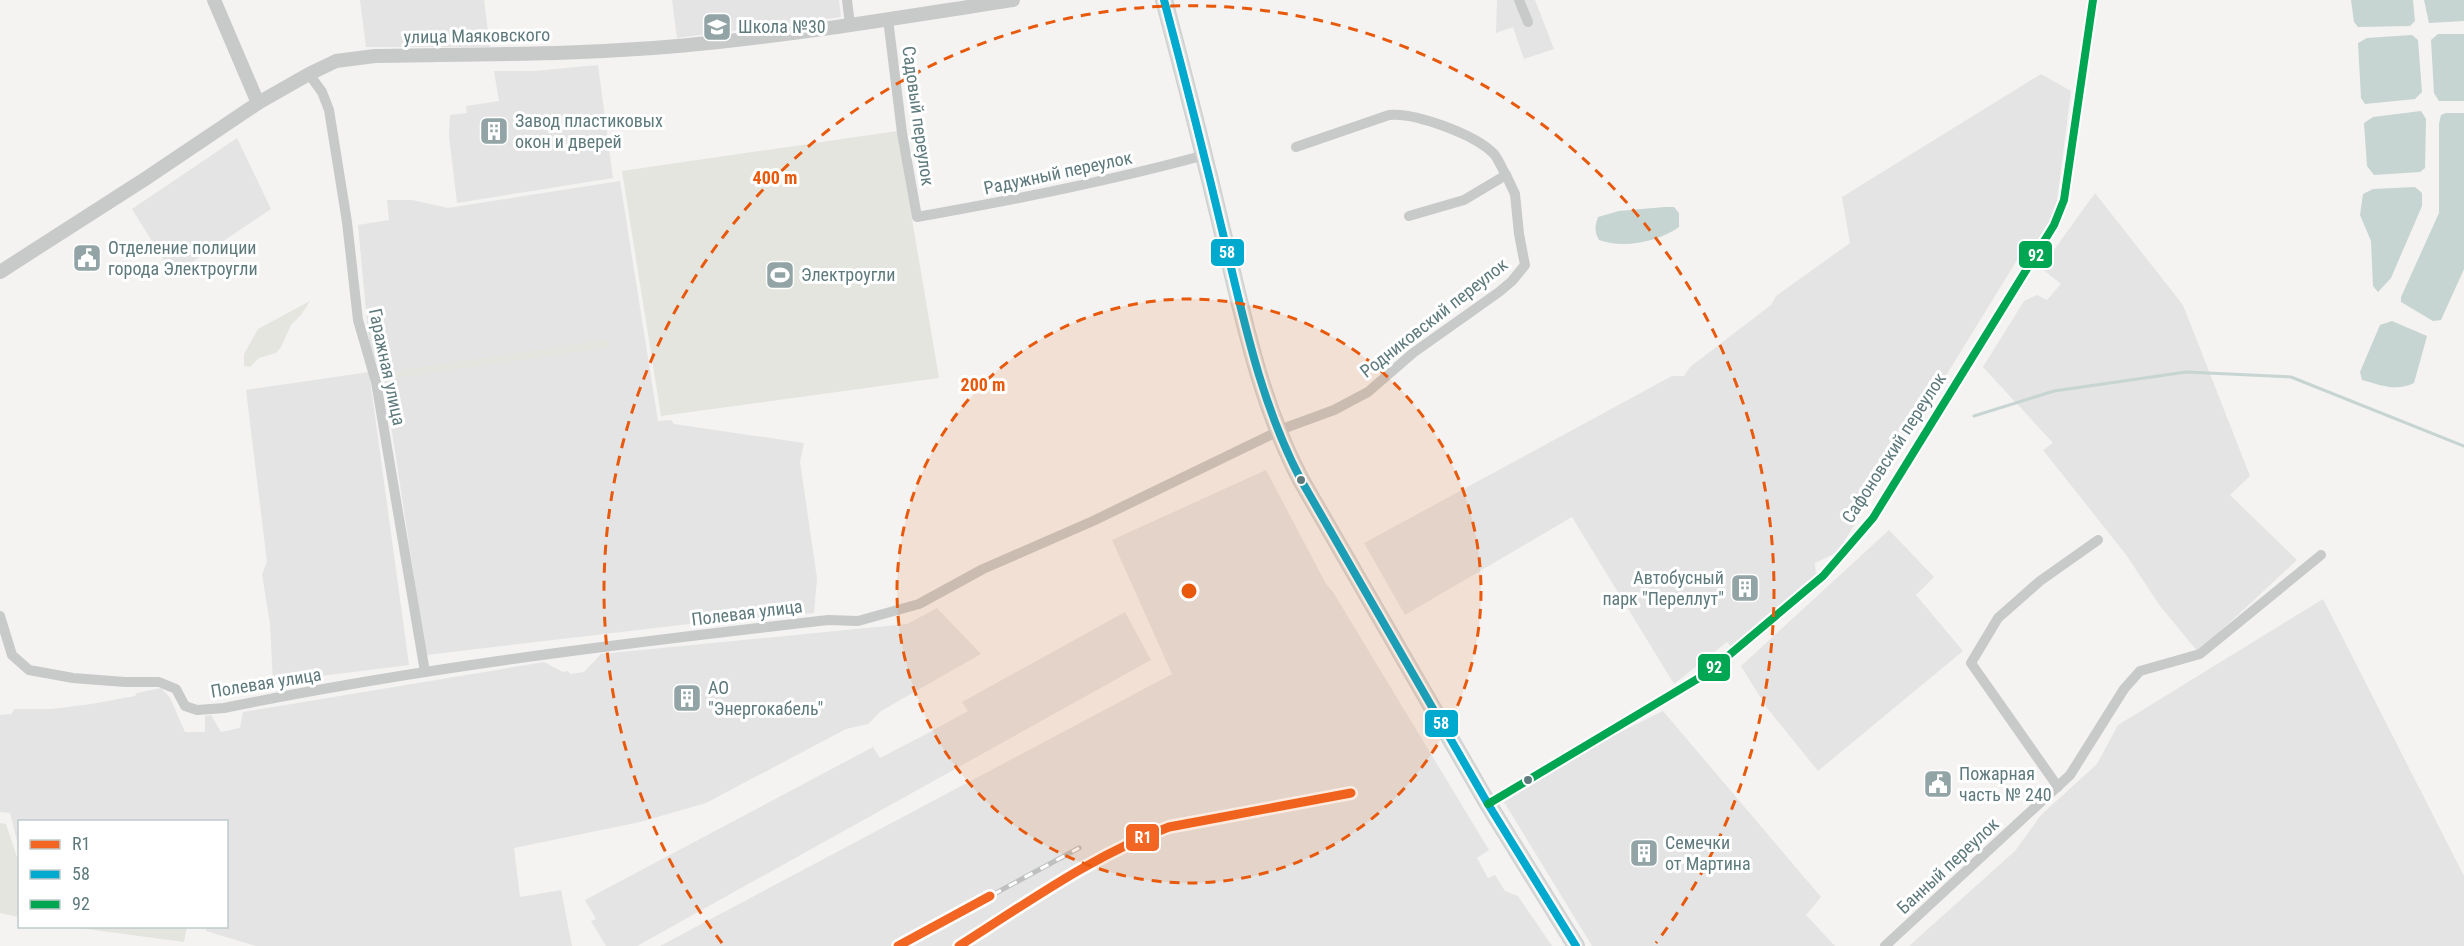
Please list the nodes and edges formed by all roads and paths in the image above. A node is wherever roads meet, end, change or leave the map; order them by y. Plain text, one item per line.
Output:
1 (214, 0) edge
2 (847, 0) edge
3 (1013, 0) edge
4 (1164, 0) edge
5 (1518, 0) edge
6 (2093, 0) edge
7 (888, 19) junction
8 (1528, 22) dead end
9 (850, 25) junction
10 (309, 74) junction
11 (258, 104) junction
12 (1296, 147) dead end
13 (1205, 155) junction
14 (1506, 175) junction
15 (1409, 216) dead end
16 (917, 217) joint
17 (0, 272) edge
18 (1278, 432) junction
19 (2098, 540) dead end
20 (2321, 555) dead end
21 (0, 616) edge
22 (0, 648) edge
23 (12, 655) junction
24 (424, 672) junction
25 (2058, 787) junction
26 (1488, 804) junction
27 (1576, 946) edge
28 (1885, 946) edge

1 - 11 street
2 - 9 street
3 - 7 street, улица Маяковского
4 - 13 main road
5 - 8 street
6 - 26 street, Сафоновский переулок
7 - 9 street, улица Маяковского
7 - 16 street, Садовый переулок
9 - 10 street, улица Маяковского
10 - 11 street, улица Маяковского
10 - 24 street, Гаражная улица
11 - 17 street, улица Маяковского
12 - 14 street, Родниковский переулок
13 - 16 street, Радужный переулок
13 - 18 main road
14 - 15 street
14 - 18 street, Родниковский переулок
18 - 24 street, Полевая улица
18 - 26 main road
19 - 25 street
20 - 25 street, Банный переулок
21 - 23 street
22 - 23 street
23 - 24 street, Полевая улица
25 - 28 street, Банный переулок
26 - 27 main road

